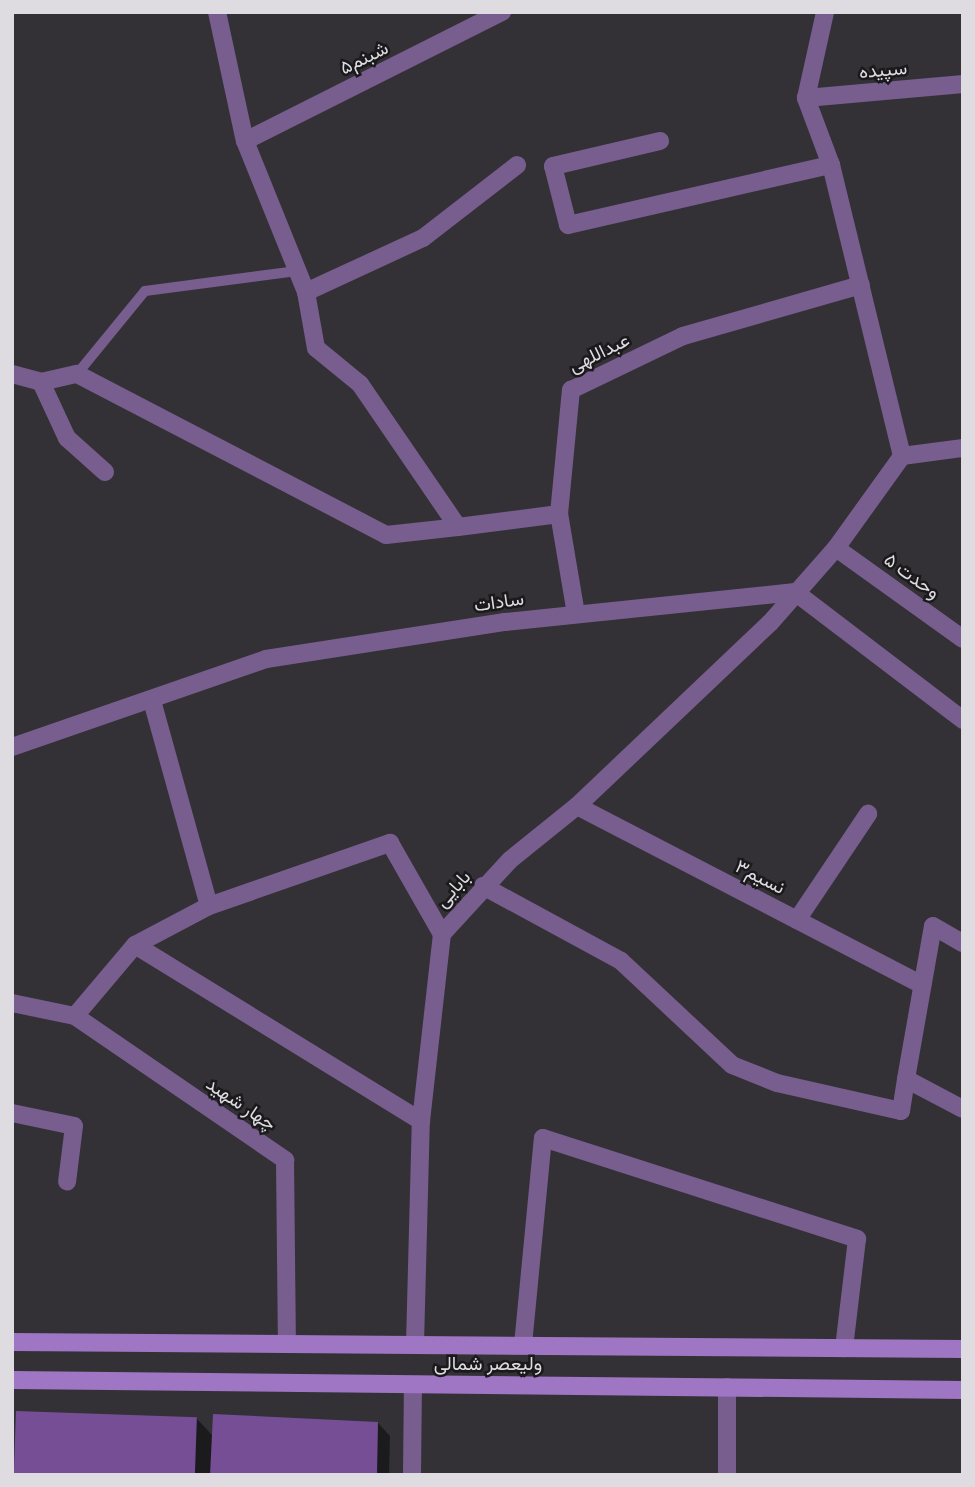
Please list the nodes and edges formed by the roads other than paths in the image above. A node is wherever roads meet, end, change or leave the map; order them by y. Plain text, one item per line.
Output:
1 (217, 12) edge
2 (502, 12) edge
3 (825, 12) edge
4 (963, 84) edge
5 (806, 98) junction
6 (245, 141) junction
7 (660, 141) dead end
8 (517, 165) dead end
9 (831, 165) junction
10 (297, 271) junction
11 (860, 285) junction
12 (306, 292) junction
13 (12, 374) edge
14 (77, 374) junction
15 (41, 383) junction
16 (963, 448) edge
17 (902, 456) junction
18 (105, 472) dead end
19 (559, 514) junction
20 (458, 527) junction
21 (836, 548) junction
22 (795, 592) junction
23 (576, 614) junction
24 (963, 639) edge
25 (152, 700) junction
26 (963, 720) edge
27 (12, 747) edge
28 (577, 806) junction
29 (868, 814) dead end
30 (483, 886) junction
31 (209, 906) junction
32 (797, 920) junction
33 (442, 934) junction
34 (963, 943) edge
35 (135, 945) junction
36 (922, 985) junction
37 (12, 1003) edge
38 (75, 1016) junction
39 (906, 1079) junction
40 (963, 1109) edge
41 (12, 1113) edge
42 (421, 1121) junction
43 (67, 1182) dead end
44 (12, 1342) edge
45 (286, 1342) junction
46 (415, 1343) junction
47 (523, 1345) junction
48 (845, 1348) junction
49 (963, 1349) edge
50 (12, 1380) edge
51 (413, 1385) junction
52 (727, 1387) junction
53 (963, 1390) edge
54 (412, 1475) edge
55 (727, 1475) edge

1 - 6 street
2 - 6 street, شبنم۵
3 - 5 street
4 - 5 street, سپیده
5 - 9 street
6 - 10 street
7 - 9 street
8 - 12 street
9 - 11 street
10 - 12 street
10 - 14 lane
11 - 17 street
11 - 19 street, عبداللهی
12 - 20 street
13 - 15 street
14 - 15 street
14 - 20 street
15 - 18 street
16 - 17 street
17 - 21 street, بابایی
19 - 20 street
19 - 23 street, عبداللهی
21 - 22 street, بابایی
21 - 24 street, وحدت ۵
22 - 23 street, سادات
22 - 26 street
22 - 28 street, بابایی
23 - 25 street, سادات
25 - 27 street, سادات
25 - 31 street
28 - 30 street, بابایی
28 - 32 street, نسیم۳
29 - 32 street
30 - 33 street, بابایی
30 - 39 street
31 - 33 street
31 - 35 street
32 - 36 street, نسیم۳
33 - 42 street, بابایی
34 - 36 street
35 - 38 street
35 - 42 street
36 - 39 street
37 - 38 street, چهار شهید
38 - 45 street, چهار شهید
39 - 40 street
41 - 43 street
42 - 46 street, بابایی
44 - 45 main road, ولیعصر شمالی
45 - 46 main road, ولیعصر شمالی
46 - 47 main road, ولیعصر شمالی
47 - 48 main road, ولیعصر شمالی
47 - 48 street
48 - 49 main road, ولیعصر شمالی
50 - 51 main road, ولیعصر شمالی
51 - 52 main road, ولیعصر شمالی
51 - 54 street
52 - 53 main road, ولیعصر شمالی
52 - 55 street

